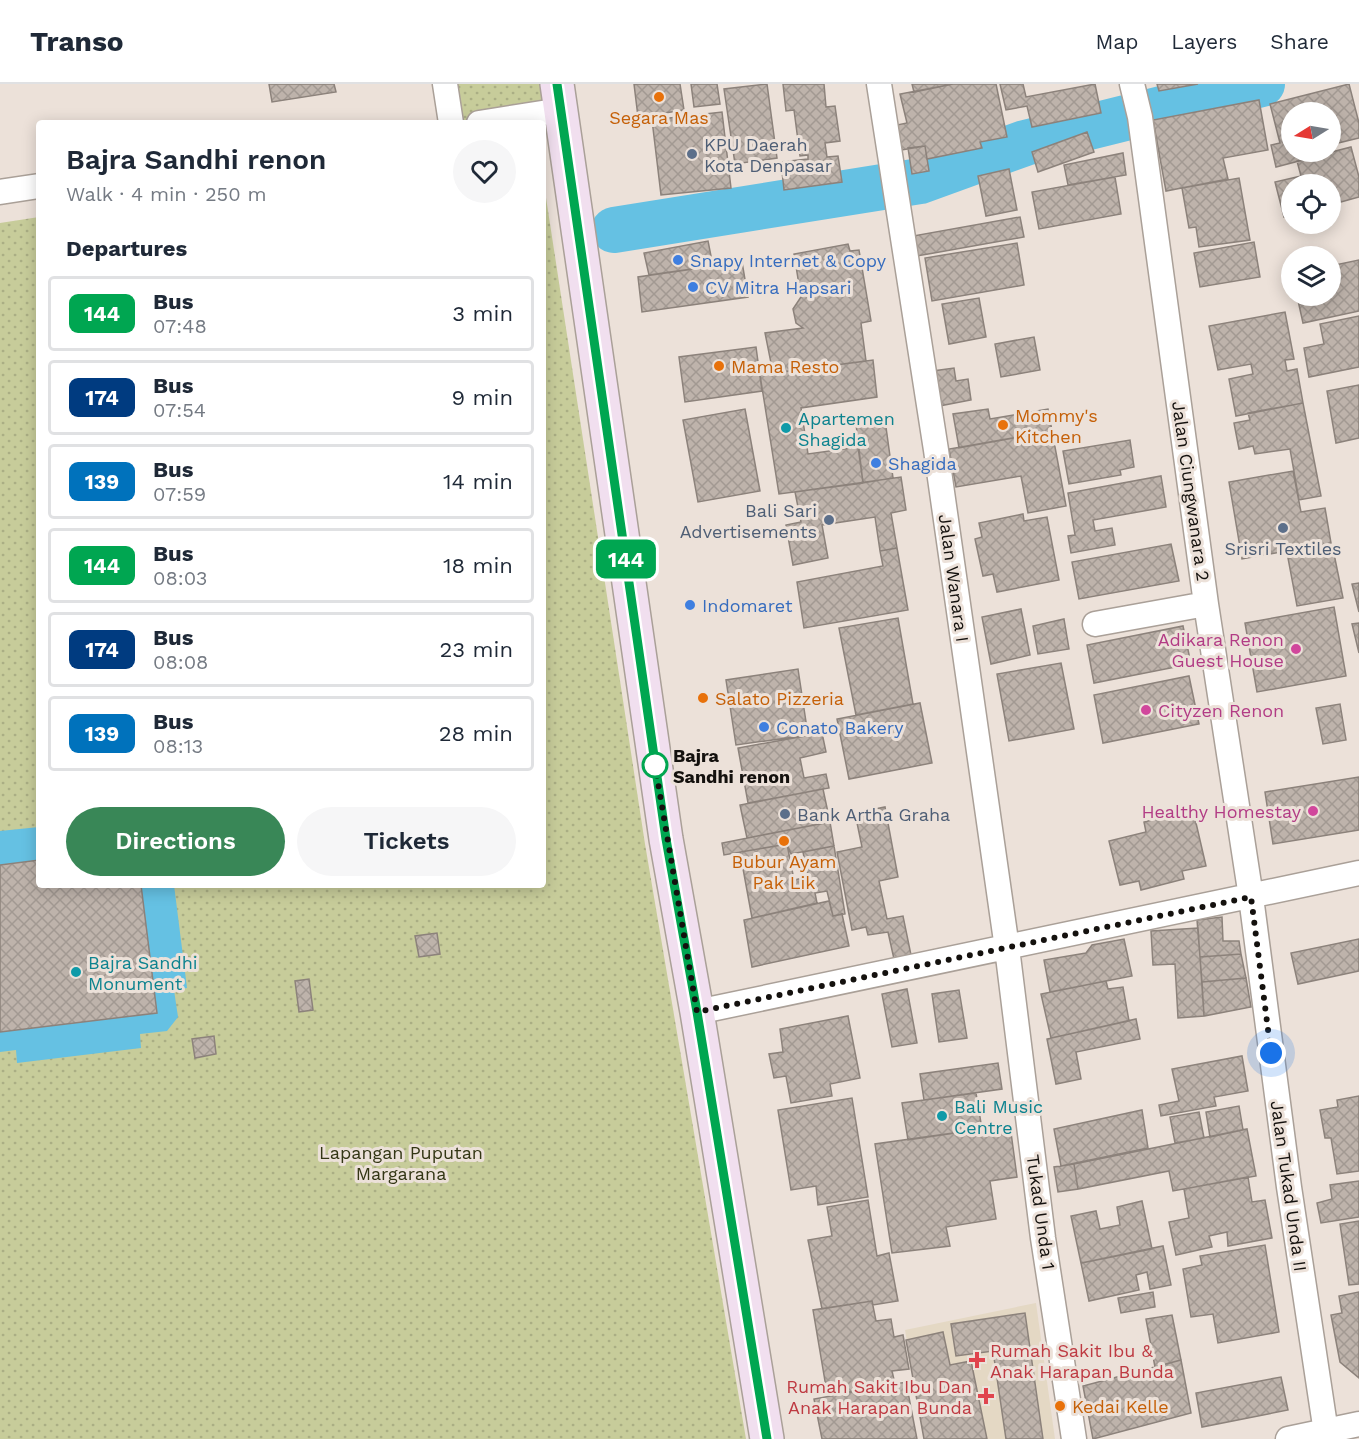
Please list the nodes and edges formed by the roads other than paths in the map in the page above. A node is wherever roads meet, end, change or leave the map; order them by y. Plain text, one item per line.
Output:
1 (446, 84) edge
2 (879, 84) edge
3 (1133, 86) edge
4 (559, 97) edge
5 (451, 120) edge
6 (488, 120) edge
7 (36, 186) edge
8 (0, 192) edge
9 (1206, 604) junction
10 (1095, 624) dead end
11 (1359, 873) edge
12 (1251, 897) junction
13 (1008, 948) junction
14 (697, 1012) junction
15 (1359, 1424) edge
16 (1327, 1435) edge
17 (767, 1439) edge
18 (1074, 1439) edge
19 (1288, 1439) edge

1 - 5 street
2 - 13 street, Jalan Wanara I
3 - 9 street, Jalan Ciungwanara 2
4 - 6 street
4 - 14 main road
7 - 8 street
9 - 10 street
9 - 12 street, Jalan Ciungwanara 2
11 - 12 street
12 - 13 street
12 - 16 street, Jalan Tukad Unda II
13 - 14 street
13 - 18 street, Tukad Unda 1
14 - 17 main road
15 - 16 street
16 - 19 street

